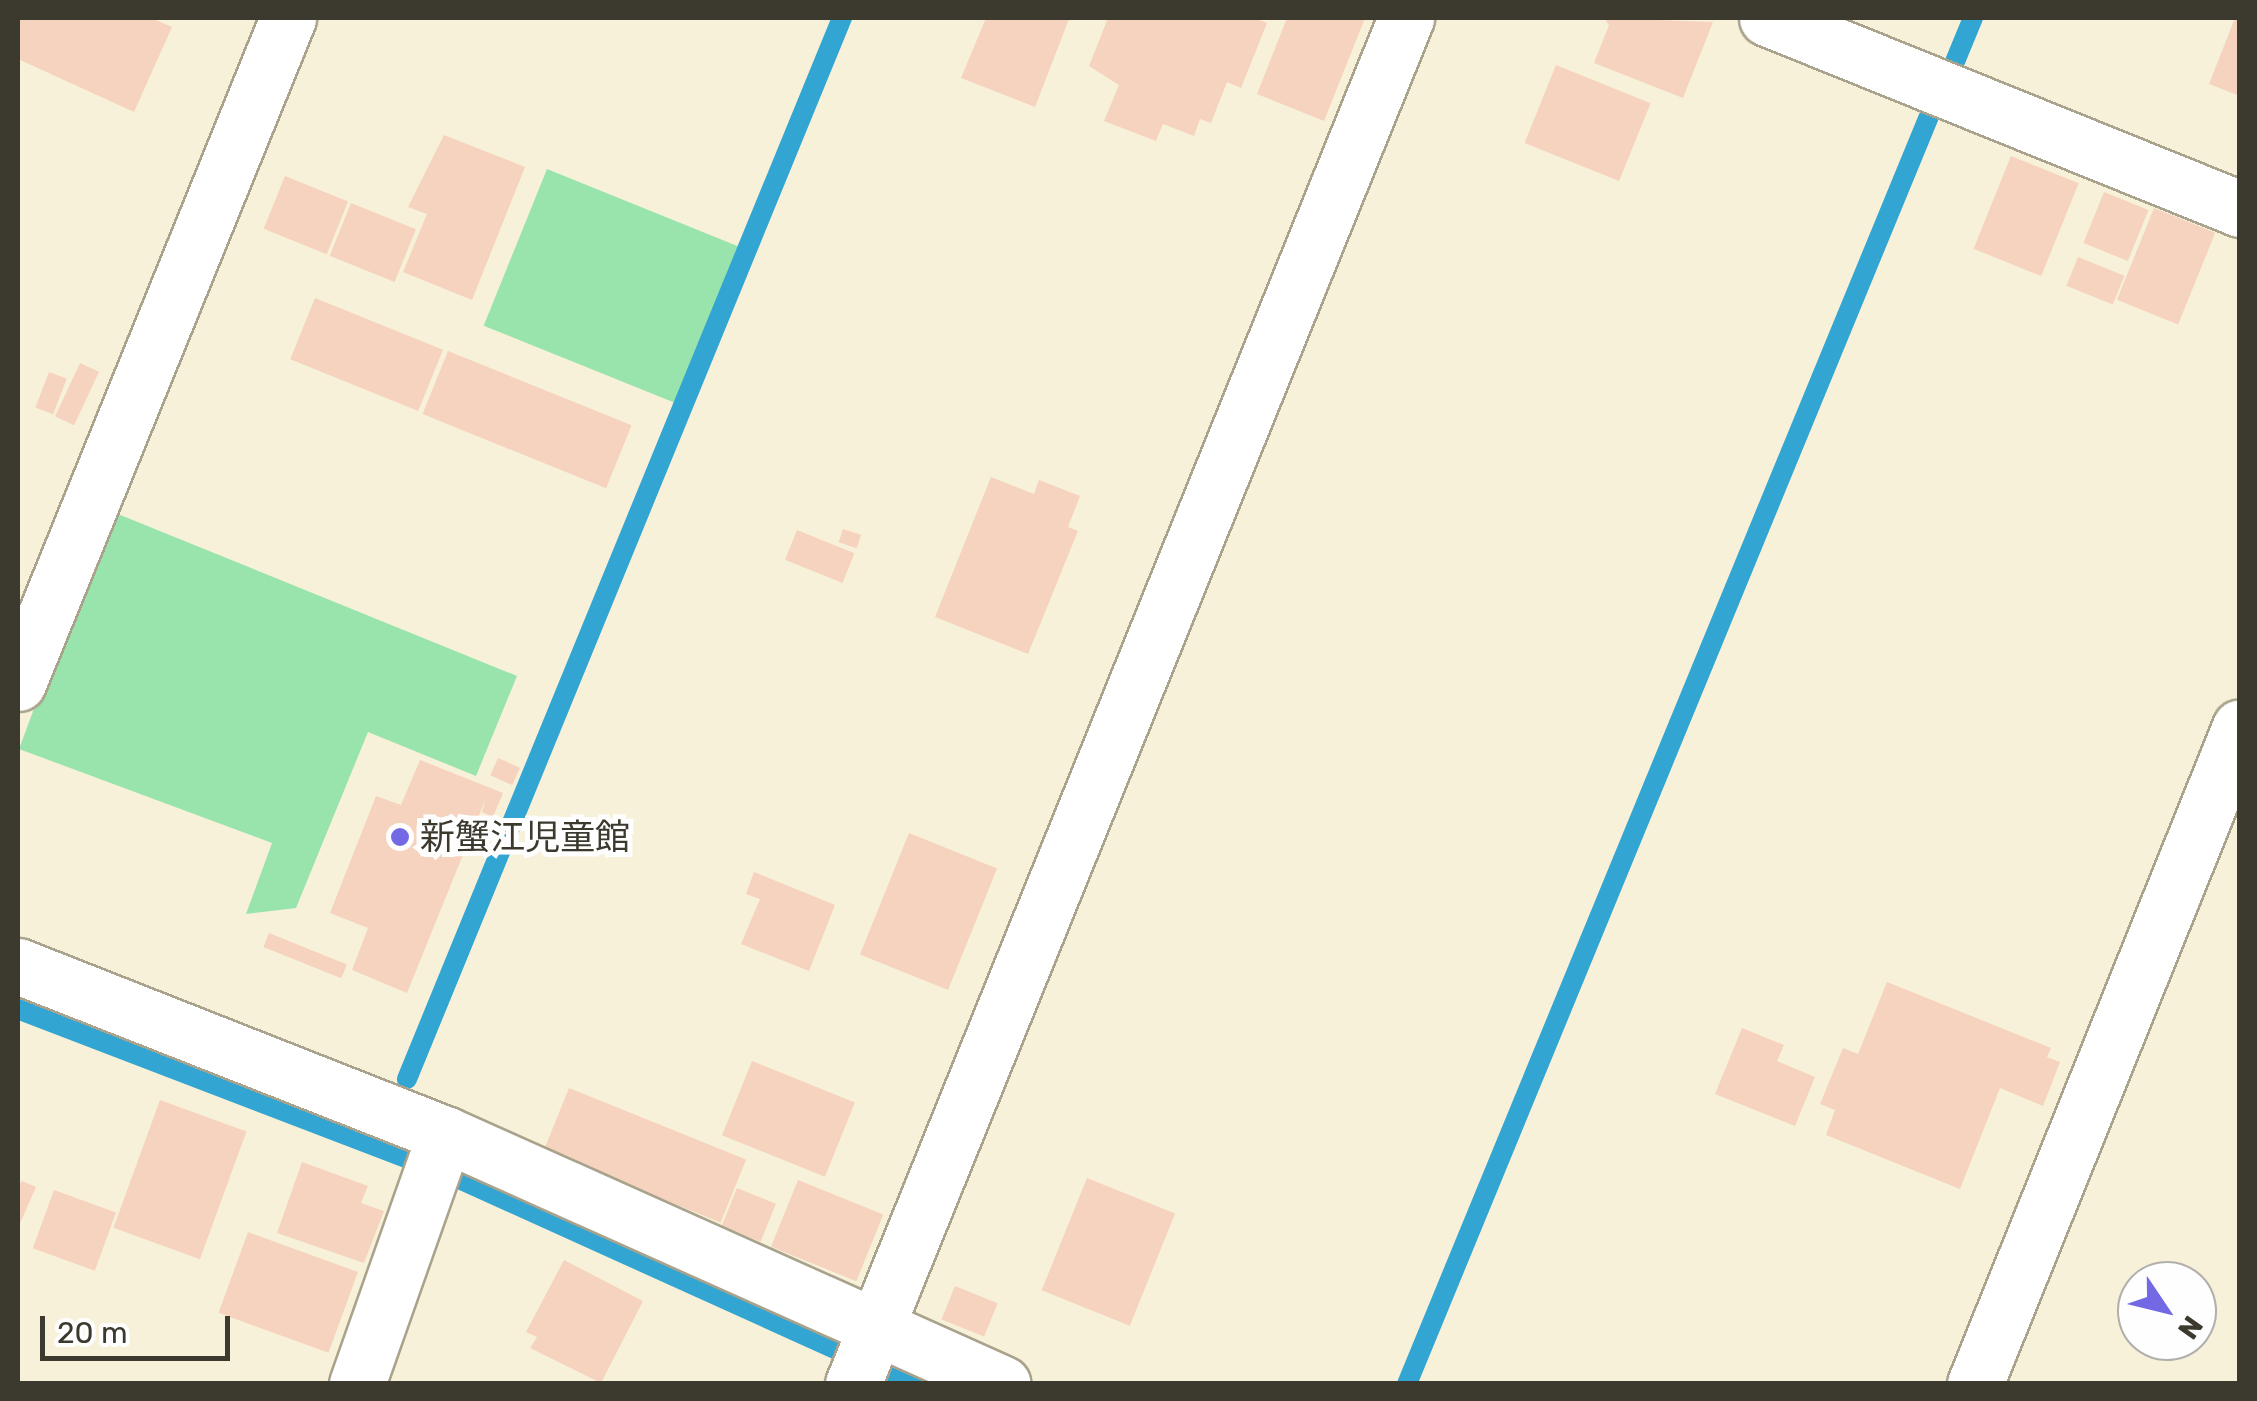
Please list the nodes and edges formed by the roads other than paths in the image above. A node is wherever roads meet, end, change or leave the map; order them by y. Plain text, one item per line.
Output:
1 (288, 18) edge
2 (1406, 18) edge
3 (1767, 18) edge
4 (2240, 209) edge
5 (18, 683) edge
6 (2240, 727) edge
7 (18, 966) edge
8 (439, 1156) junction
9 (865, 1356) edge
10 (357, 1384) edge
11 (1003, 1384) edge
12 (1974, 1384) edge

1 - 5 street
2 - 9 street
3 - 4 street
6 - 12 street
7 - 8 street
8 - 9 street
8 - 10 street
9 - 11 street

